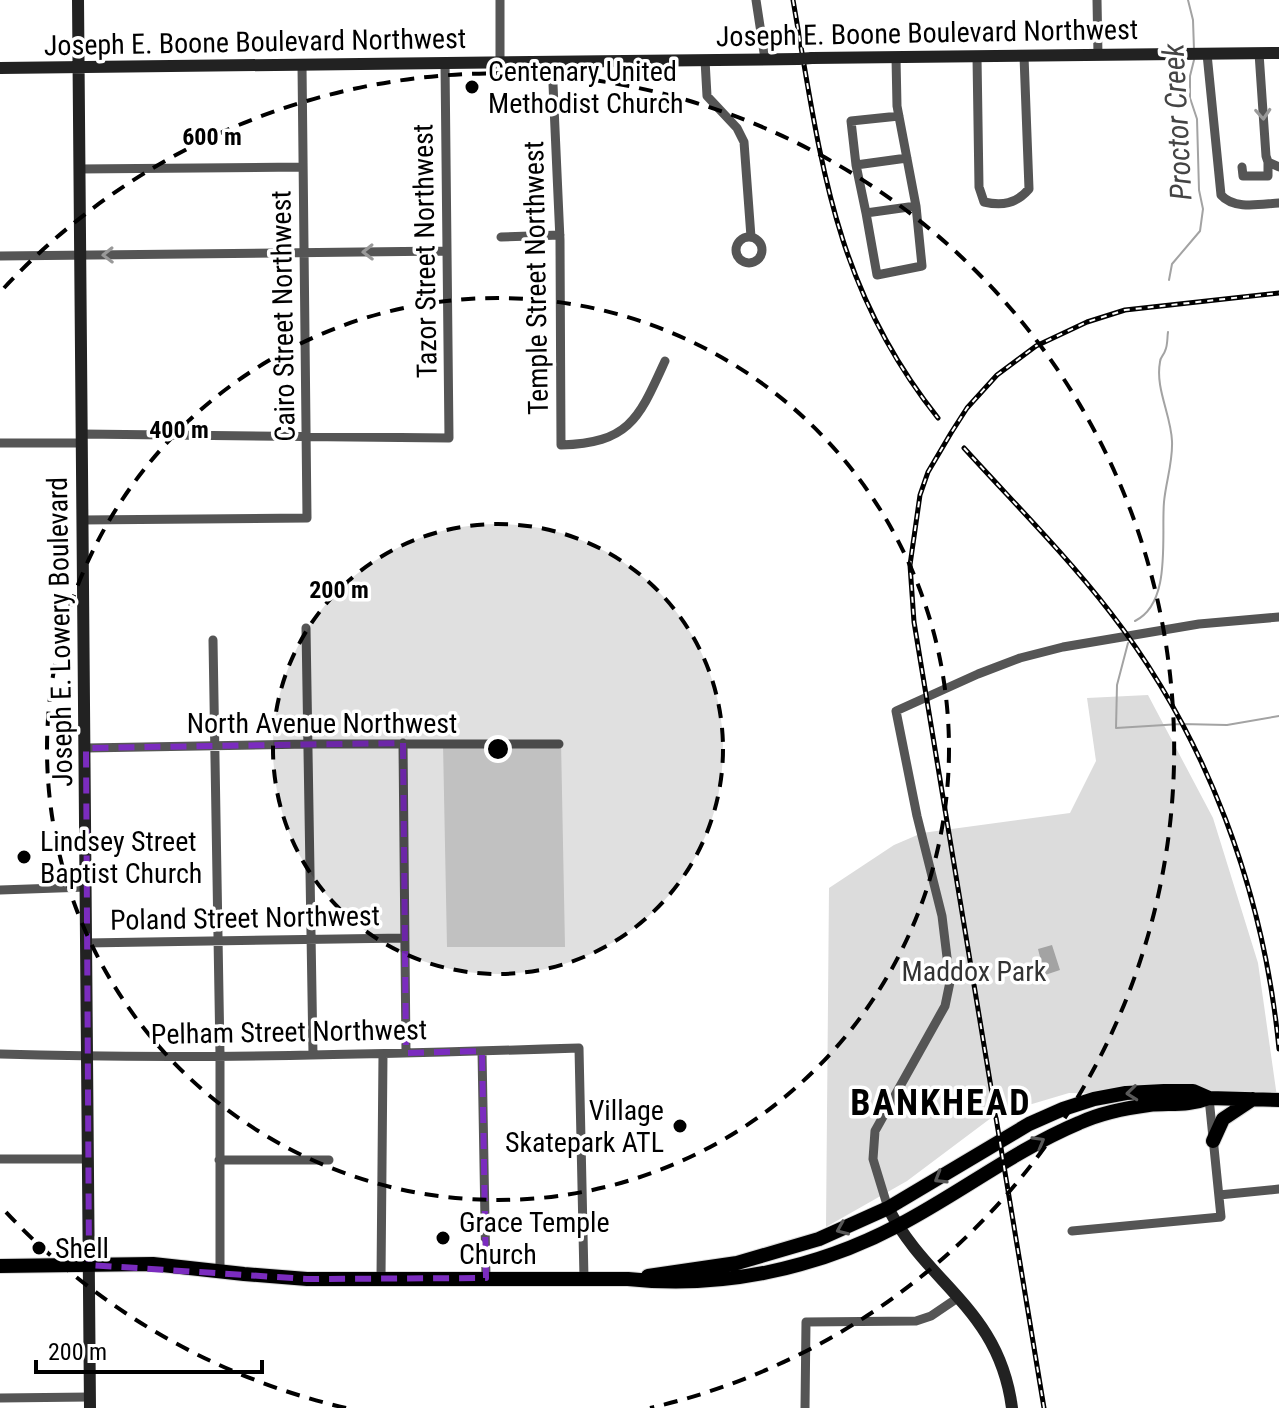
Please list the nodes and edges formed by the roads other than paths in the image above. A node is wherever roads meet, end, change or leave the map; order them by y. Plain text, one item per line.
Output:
1 (78, 0) edge
2 (500, 0) edge
3 (756, 0) edge
4 (1097, 0) edge
5 (1259, 53) junction
6 (1279, 53) edge
7 (1204, 54) junction
8 (1098, 55) junction
9 (1024, 56) junction
10 (977, 57) junction
11 (896, 58) junction
12 (765, 59) junction
13 (705, 60) junction
14 (552, 62) junction
15 (445, 63) junction
16 (500, 63) junction
17 (302, 65) junction
18 (0, 68) edge
19 (80, 68) junction
20 (899, 116) junction
21 (907, 158) junction
22 (1268, 162) junction
23 (856, 165) junction
24 (303, 167) junction
25 (1242, 167) dead end
26 (1279, 167) edge
27 (79, 169) junction
28 (1279, 203) edge
29 (916, 206) junction
30 (866, 213) junction
31 (560, 235) junction
32 (501, 237) dead end
33 (751, 237) dead end
34 (446, 251) junction
35 (304, 252) junction
36 (80, 255) junction
37 (0, 256) edge
38 (665, 361) dead end
39 (306, 436) junction
40 (81, 439) junction
41 (0, 443) edge
42 (82, 520) junction
43 (1279, 617) edge
44 (306, 628) dead end
45 (213, 640) dead end
46 (403, 743) junction
47 (308, 744) junction
48 (559, 744) dead end
49 (213, 745) junction
50 (86, 748) junction
51 (86, 887) junction
52 (0, 890) edge
53 (405, 938) junction
54 (312, 940) junction
55 (217, 941) junction
56 (86, 943) junction
57 (482, 1051) junction
58 (406, 1053) junction
59 (0, 1054) edge
60 (383, 1054) junction
61 (220, 1055) junction
62 (313, 1055) junction
63 (87, 1057) junction
64 (1209, 1098) junction
65 (1253, 1099) junction
66 (1279, 1100) edge
67 (1213, 1141) junction
68 (0, 1159) edge
69 (88, 1159) junction
70 (219, 1160) junction
71 (329, 1160) dead end
72 (1279, 1189) edge
73 (1219, 1195) junction
74 (888, 1208) junction
75 (897, 1226) junction
76 (1072, 1231) dead end
77 (89, 1265) junction
78 (0, 1266) edge
79 (735, 1270) junction
80 (220, 1272) junction
81 (381, 1278) junction
82 (486, 1278) junction
83 (584, 1278) junction
84 (959, 1297) junction
85 (0, 1398) edge
86 (90, 1403) edge
87 (805, 1408) edge
88 (1012, 1408) edge

1 - 19 main road, Joseph E. Lowery Boulevard
2 - 16 street
3 - 12 street
4 - 8 street
5 - 6 main road, Joseph E. Boone Boulevard Northwest
5 - 7 main road, Joseph E. Boone Boulevard Northwest
5 -> 22 street
7 - 8 main road, Joseph E. Boone Boulevard Northwest
7 - 28 street
8 - 9 main road, Joseph E. Boone Boulevard Northwest
9 - 10 main road, Joseph E. Boone Boulevard Northwest
9 - 10 street
10 - 11 main road, Joseph E. Boone Boulevard Northwest
11 - 12 main road, Joseph E. Boone Boulevard Northwest, bridge
11 - 20 street
12 - 13 main road, Joseph E. Boone Boulevard Northwest
13 - 14 main road, Joseph E. Boone Boulevard Northwest
13 - 33 street
14 - 16 main road, Joseph E. Boone Boulevard Northwest
14 - 31 street, Temple Street Northwest
15 - 16 main road, Joseph E. Boone Boulevard Northwest
15 - 17 main road, Joseph E. Boone Boulevard Northwest
15 - 34 street, Tazor Street Northwest
17 - 19 main road, Joseph E. Boone Boulevard Northwest
17 - 24 street, Cairo Street Northwest
18 - 19 main road, Joseph E. Boone Boulevard Northwest
19 - 27 main road, Joseph E. Lowery Boulevard
20 - 21 street
20 - 23 street
21 - 23 street
21 - 29 street
22 - 25 street
22 - 26 street
23 - 30 street
24 - 27 street
24 - 35 street, Cairo Street Northwest
27 - 36 main road, Joseph E. Lowery Boulevard
29 - 30 street
29 - 30 street
31 - 32 street
31 - 38 street, Temple Street Northwest
34 -> 35 street
34 - 39 street, Tazor Street Northwest
35 -> 36 street
35 - 39 street, Cairo Street Northwest
36 - 37 street
36 - 40 main road, Joseph E. Lowery Boulevard
39 - 40 street
39 - 42 street, Cairo Street Northwest
40 - 41 street
40 - 42 main road, Joseph E. Lowery Boulevard
42 - 50 main road, Joseph E. Lowery Boulevard
43 - 74 street
44 - 47 street
45 - 49 street
46 - 47 street, North Avenue Northwest
46 - 48 street, North Avenue Northwest
46 - 53 street
47 - 49 street, North Avenue Northwest
47 - 54 street
49 - 50 street, North Avenue Northwest
49 - 55 street
50 - 51 main road, Joseph E. Lowery Boulevard
51 - 52 street
51 - 56 main road, Joseph E. Lowery Boulevard
53 - 54 street, Poland Street Northwest
53 - 58 street
54 - 55 street, Poland Street Northwest
54 - 62 street
55 - 56 street, Poland Street Northwest
55 - 61 street
56 - 63 main road, Joseph E. Lowery Boulevard
57 - 58 street, Pelham Street Northwest
57 - 82 street
57 - 83 street, Pelham Street Northwest
58 - 60 street, Pelham Street Northwest
59 - 63 street, Pelham Street Northwest
60 - 62 street, Pelham Street Northwest
60 - 81 street
61 - 62 street, Pelham Street Northwest
61 - 63 street, Pelham Street Northwest
61 - 70 street
63 - 69 main road, Joseph E. Lowery Boulevard
64 - 65 main road
64 - 67 street
64 -> 74 main road
75 -> 64 main road
65 - 66 main road
65 - 67 main road
67 - 73 street
68 - 69 street
69 - 77 main road, Joseph E. Lowery Boulevard
70 - 71 street
70 - 80 street
72 - 73 street
73 - 76 street
74 - 75 main road
74 -> 79 main road
75 - 79 main road
75 - 84 main road
77 - 78 main road
77 - 80 main road
77 - 86 main road, Joseph E. Lowery Boulevard
79 - 83 main road
80 - 81 main road
81 - 82 main road
82 - 83 main road
84 - 87 street
84 - 88 main road
85 - 86 street

